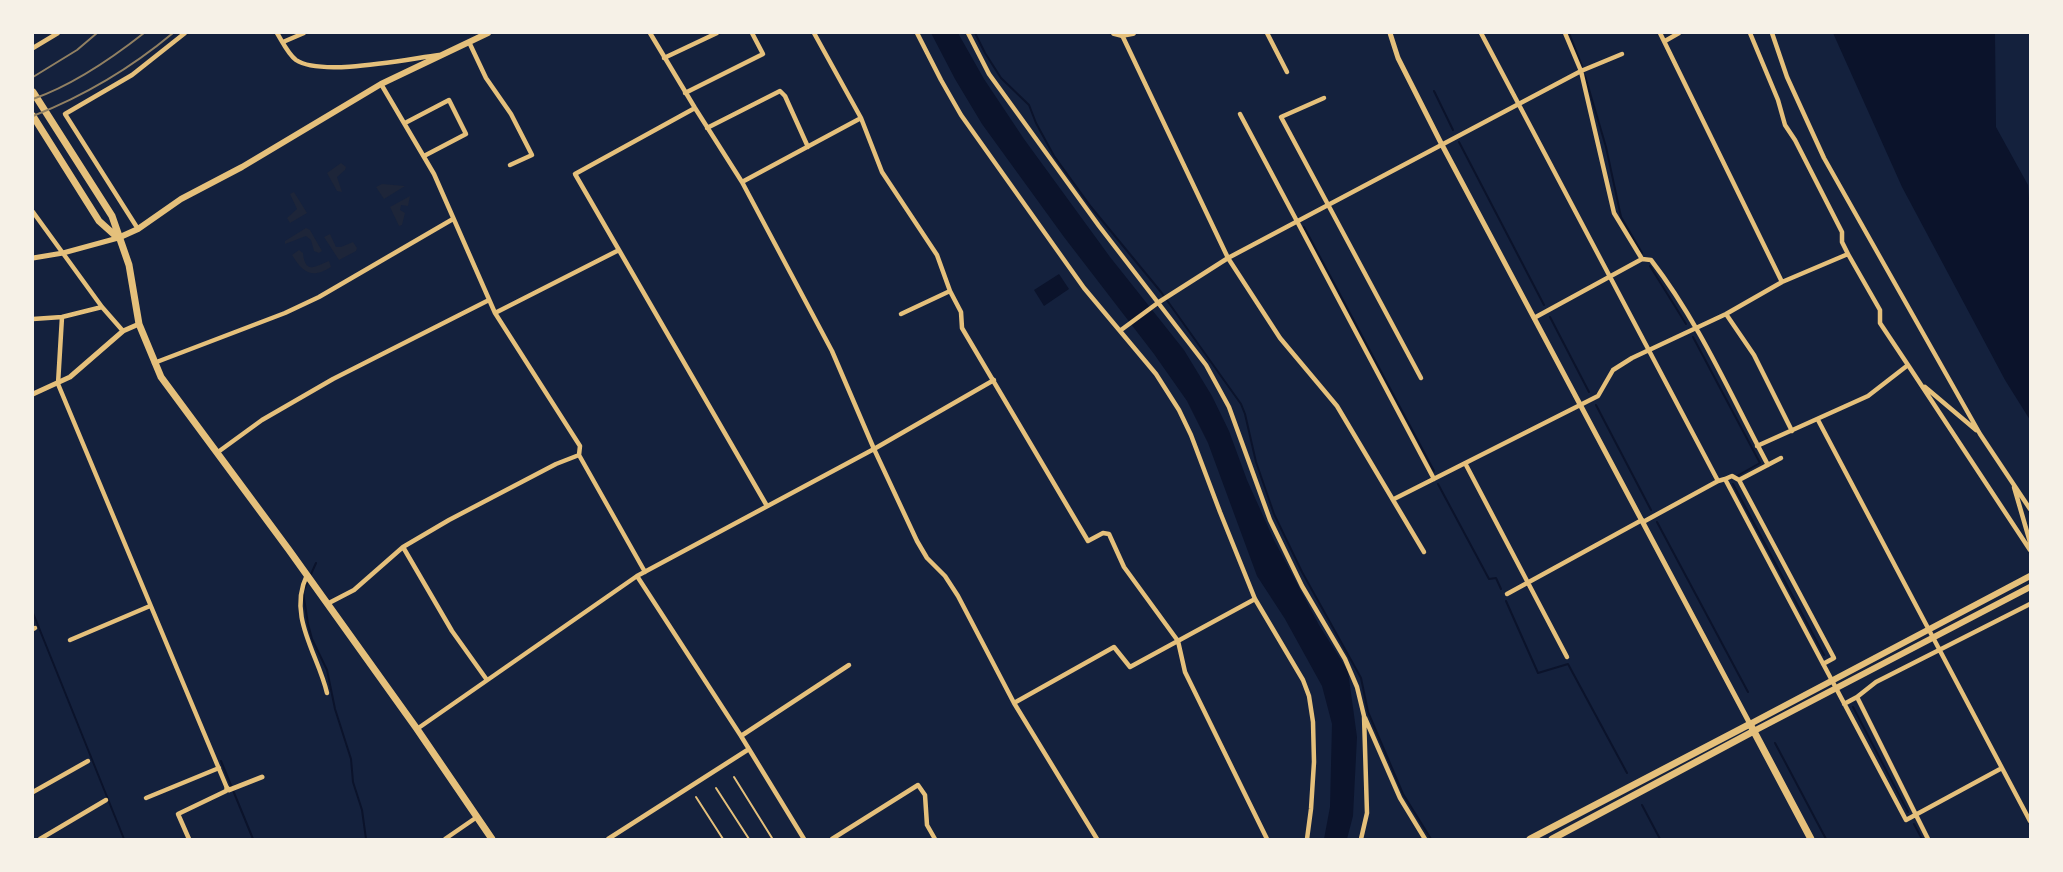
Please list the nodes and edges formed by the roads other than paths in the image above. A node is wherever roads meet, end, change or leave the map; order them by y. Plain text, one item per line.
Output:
1 (58, 33) edge
2 (185, 33) edge
3 (277, 33) edge
4 (304, 33) edge
5 (488, 33) edge
6 (650, 33) edge
7 (717, 33) edge
8 (752, 33) edge
9 (814, 33) edge
10 (917, 33) edge
11 (968, 33) edge
12 (1114, 33) edge
13 (1133, 33) edge
14 (1267, 33) edge
15 (1390, 33) edge
16 (1481, 33) edge
17 (1565, 33) edge
18 (1660, 33) edge
19 (1679, 33) edge
20 (1750, 33) edge
21 (1773, 33) edge
22 (1122, 35) junction
23 (1665, 41) junction
24 (283, 42) junction
25 (469, 42) junction
26 (33, 48) edge
27 (1622, 54) dead end
28 (439, 55) junction
29 (664, 58) junction
30 (1581, 71) junction
31 (1287, 72) dead end
32 (381, 84) junction
33 (33, 92) edge
34 (685, 93) junction
35 (1324, 98) dead end
36 (1518, 104) junction
37 (694, 108) junction
38 (1240, 114) dead end
39 (33, 117) edge
40 (861, 118) junction
41 (405, 123) junction
42 (707, 128) junction
43 (1441, 144) junction
44 (808, 147) junction
45 (424, 156) junction
46 (510, 165) dead end
47 (742, 182) junction
48 (1328, 205) junction
49 (33, 212) edge
50 (453, 219) junction
51 (1296, 222) junction
52 (138, 229) junction
53 (118, 238) junction
54 (620, 250) junction
55 (63, 253) junction
56 (1848, 254) junction
57 (33, 258) edge
58 (1228, 258) junction
59 (1642, 260) junction
60 (1610, 277) junction
61 (1782, 282) junction
62 (950, 291) junction
63 (489, 300) junction
64 (1156, 303) junction
65 (102, 307) junction
66 (495, 313) junction
67 (901, 314) dead end
68 (1726, 314) junction
69 (62, 317) junction
70 (1534, 318) junction
71 (33, 319) edge
72 (139, 324) junction
73 (1695, 328) junction
74 (1120, 330) junction
75 (123, 331) junction
76 (1649, 349) junction
77 (154, 363) junction
78 (1908, 365) junction
79 (1420, 378) dead end
80 (994, 380) junction
81 (1921, 383) junction
82 (58, 384) junction
83 (33, 394) edge
84 (1581, 405) junction
85 (1818, 420) junction
86 (1792, 431) junction
87 (1980, 434) junction
88 (1757, 446) junction
89 (874, 449) junction
90 (218, 452) junction
91 (579, 455) junction
92 (1781, 458) dead end
93 (1465, 463) junction
94 (1768, 465) junction
95 (1434, 479) junction
96 (1725, 480) junction
97 (1740, 480) junction
98 (1718, 481) junction
99 (2012, 481) junction
100 (1394, 499) junction
101 (768, 506) junction
102 (2030, 509) edge
103 (1642, 521) junction
104 (2030, 542) edge
105 (403, 547) junction
106 (2030, 550) edge
107 (1424, 552) dead end
108 (645, 572) junction
109 (307, 575) junction
110 (637, 576) junction
111 (2030, 576) edge
112 (1527, 582) junction
113 (2030, 586) edge
114 (1507, 594) dead end
115 (1255, 599) junction
116 (327, 604) junction
117 (2030, 604) edge
118 (150, 606) junction
119 (70, 640) dead end
120 (1178, 641) junction
121 (1940, 650) junction
122 (1567, 657) dead end
123 (849, 664) dead end
124 (1822, 664) junction
125 (487, 680) junction
126 (1831, 680) junction
127 (1835, 688) junction
128 (327, 693) dead end
129 (1857, 697) junction
130 (1014, 703) junction
131 (1844, 704) junction
132 (1364, 716) junction
133 (1750, 724) junction
134 (417, 729) junction
135 (1754, 731) junction
136 (741, 736) junction
137 (749, 749) junction
138 (88, 761) dead end
139 (219, 768) junction
140 (2002, 768) junction
141 (262, 777) dead end
142 (734, 777) dead end
143 (227, 788) junction
144 (717, 788) dead end
145 (33, 792) edge
146 (696, 797) dead end
147 (146, 798) dead end
148 (106, 800) dead end
149 (1916, 816) junction
150 (477, 817) junction
151 (2030, 821) edge
152 (772, 838) edge
153 (40, 839) edge
154 (189, 839) edge
155 (445, 839) edge
156 (492, 839) edge
157 (608, 839) edge
158 (723, 839) edge
159 (749, 839) edge
160 (804, 839) edge
161 (832, 839) edge
162 (935, 839) edge
163 (1097, 839) edge
164 (1267, 839) edge
165 (1307, 839) edge
166 (1361, 839) edge
167 (1425, 839) edge
168 (1530, 839) edge
169 (1552, 839) edge
170 (1811, 839) edge
171 (1928, 839) edge

1 - 26 street
2 - 52 street
3 - 24 street
4 - 24 street
5 - 25 main road
6 - 29 street
7 - 29 street
8 - 34 street
9 - 40 street
10 - 74 street
11 - 64 street
12 - 22 main road
13 - 22 main road
14 - 31 street
15 - 43 street
16 - 36 street
17 - 30 street
18 - 23 street
19 - 23 street
20 - 56 street
21 - 87 street
22 - 58 street
23 - 61 street
24 - 28 street
25 - 28 main road
25 - 46 street
27 - 30 street
28 - 32 main road
29 - 34 street
30 - 36 street
30 - 59 street
32 - 41 street
32 - 52 main road
33 - 53 main road
34 - 37 street
35 - 48 street
36 - 43 street
36 - 60 street
37 - 42 street
37 - 54 street
38 - 51 street
39 - 53 main road
40 - 44 street
40 - 62 street
41 - 45 street
41 - 45 street
42 - 44 street
42 - 47 street
43 - 48 street
43 - 70 street
44 - 47 street
45 - 50 street
47 - 89 street
48 - 51 street
48 - 79 street
49 - 55 street
50 - 63 street
50 - 77 street
51 - 58 street
51 - 95 street
52 - 53 main road
53 - 55 street
53 - 72 main road
54 - 66 street
54 - 101 street
55 - 57 street
55 - 65 street
56 - 61 street
56 - 78 street
58 - 64 street
58 - 100 street
59 - 60 street
59 - 73 street
60 - 70 street
60 - 76 street
61 - 68 street
62 - 67 street
62 - 80 street
63 - 66 street
63 - 90 street
64 - 74 street
64 - 132 street
65 - 69 street
65 - 75 street
66 - 91 street
68 - 73 street
68 - 86 street
69 - 71 street
69 - 82 street
70 - 84 street
72 - 75 street
72 - 77 main road
73 - 76 street
73 - 88 street
74 - 115 street
75 - 82 street
76 - 84 street
76 - 98 street
77 - 90 main road
78 - 81 street
78 - 85 street
80 - 89 street
80 - 120 street
81 - 87 street
81 - 106 street
82 - 83 street
82 - 118 street
84 - 93 street
84 - 103 street
85 - 86 street
85 - 121 street
86 - 88 street
87 - 99 street
88 - 94 street
89 - 101 street
89 - 130 street
90 - 109 main road
91 - 105 street
91 - 108 street
92 - 94 street
93 - 95 street
93 - 112 street
94 - 97 street
95 - 100 street
96 - 97 street
96 - 98 street
96 - 124 street
97 - 124 street
98 - 103 street
99 - 102 street
99 - 104 street
100 - 107 street
101 - 108 street
103 - 112 street
103 - 133 street
105 - 116 street
105 - 125 street
108 - 110 street
109 - 116 main road
109 - 128 street
110 - 125 street
110 - 136 street
111 - 126 main road
112 - 114 street
112 - 122 street
113 - 127 main road
115 - 120 street
115 - 165 street
116 - 134 main road
117 - 121 street
118 - 119 street
118 - 139 street
120 - 130 street
120 - 164 street
121 - 129 street
121 - 140 street
123 - 136 street
124 - 126 street
125 - 134 street
126 - 127 street
126 - 133 main road
127 - 131 street
127 - 135 main road
129 - 131 street
129 - 149 street
130 - 163 street
131 - 149 street
132 - 166 street
132 - 167 street
133 - 135 main road
133 - 168 main road
134 - 150 main road
135 - 169 main road
135 - 170 main road
136 - 137 street
137 - 157 street
137 - 160 street
138 - 145 street
139 - 143 street
139 - 147 street
140 - 149 street
140 - 151 street
141 - 143 street
142 - 152 lane
143 - 154 street
144 - 159 lane
146 - 158 lane
148 - 153 street
149 - 171 street
150 - 155 street
150 - 156 main road
161 - 162 street

